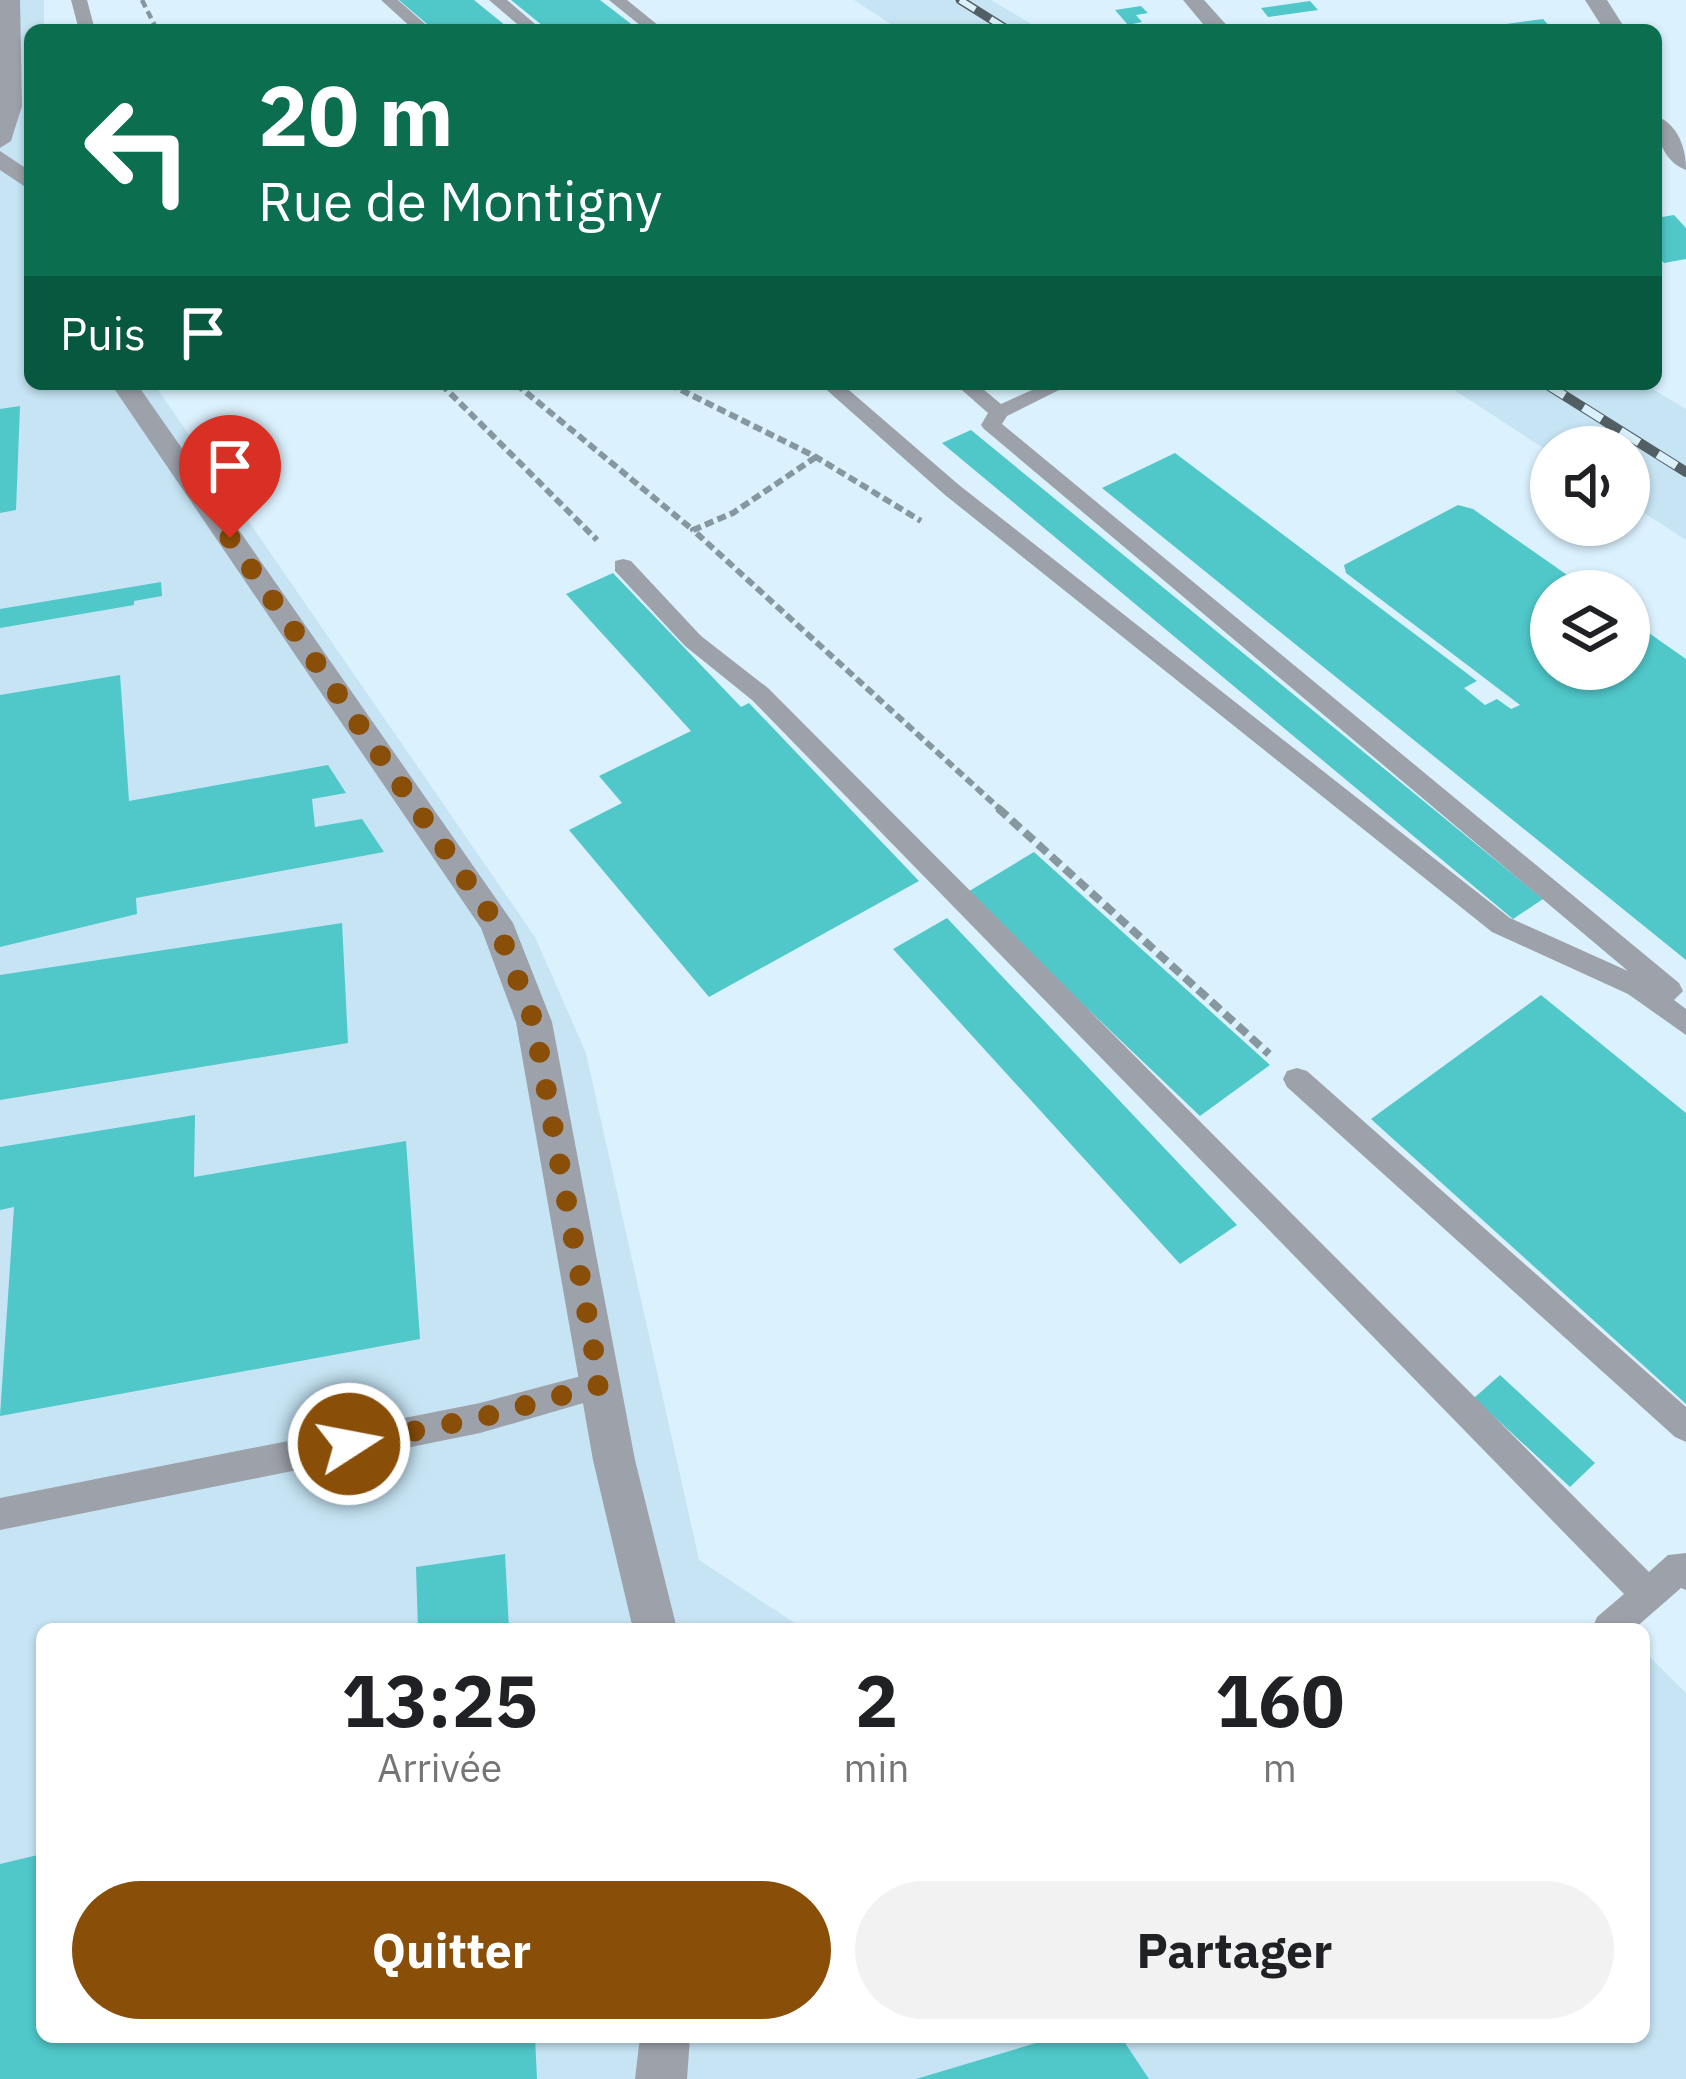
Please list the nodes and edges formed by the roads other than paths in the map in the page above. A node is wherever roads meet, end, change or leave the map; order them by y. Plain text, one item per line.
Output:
1 (10, 0) edge
2 (389, 0) edge
3 (497, 0) edge
4 (617, 0) edge
5 (1193, 0) edge
6 (1595, 0) edge
7 (417, 24) edge
8 (527, 24) edge
9 (648, 24) edge
10 (1215, 24) edge
11 (1613, 24) edge
12 (1671, 135) edge
13 (0, 141) edge
14 (0, 158) edge
15 (1686, 163) edge
16 (24, 178) edge
17 (128, 390) edge
18 (837, 390) edge
19 (972, 390) edge
20 (1048, 390) edge
21 (999, 412) junction
22 (623, 566) road end
23 (1686, 1004) edge
24 (1686, 1024) edge
25 (1297, 1079) road end
26 (600, 1385) junction
27 (1686, 1427) edge
28 (0, 1514) edge
29 (1686, 1574) edge
30 (1649, 1595) junction
31 (654, 1623) edge
32 (1616, 1623) edge
33 (664, 2043) edge
34 (661, 2079) edge

1 - 13 street
2 - 7 lane
3 - 8 lane
4 - 9 lane
5 - 10 street
6 - 11 street
12 - 15 street
14 - 16 street
17 - 26 street
18 - 24 lane
19 - 21 lane
20 - 21 lane
21 - 23 lane
22 - 30 lane
25 - 27 lane
26 - 28 lane
26 - 31 street
29 - 30 lane
30 - 32 lane
33 - 34 street

